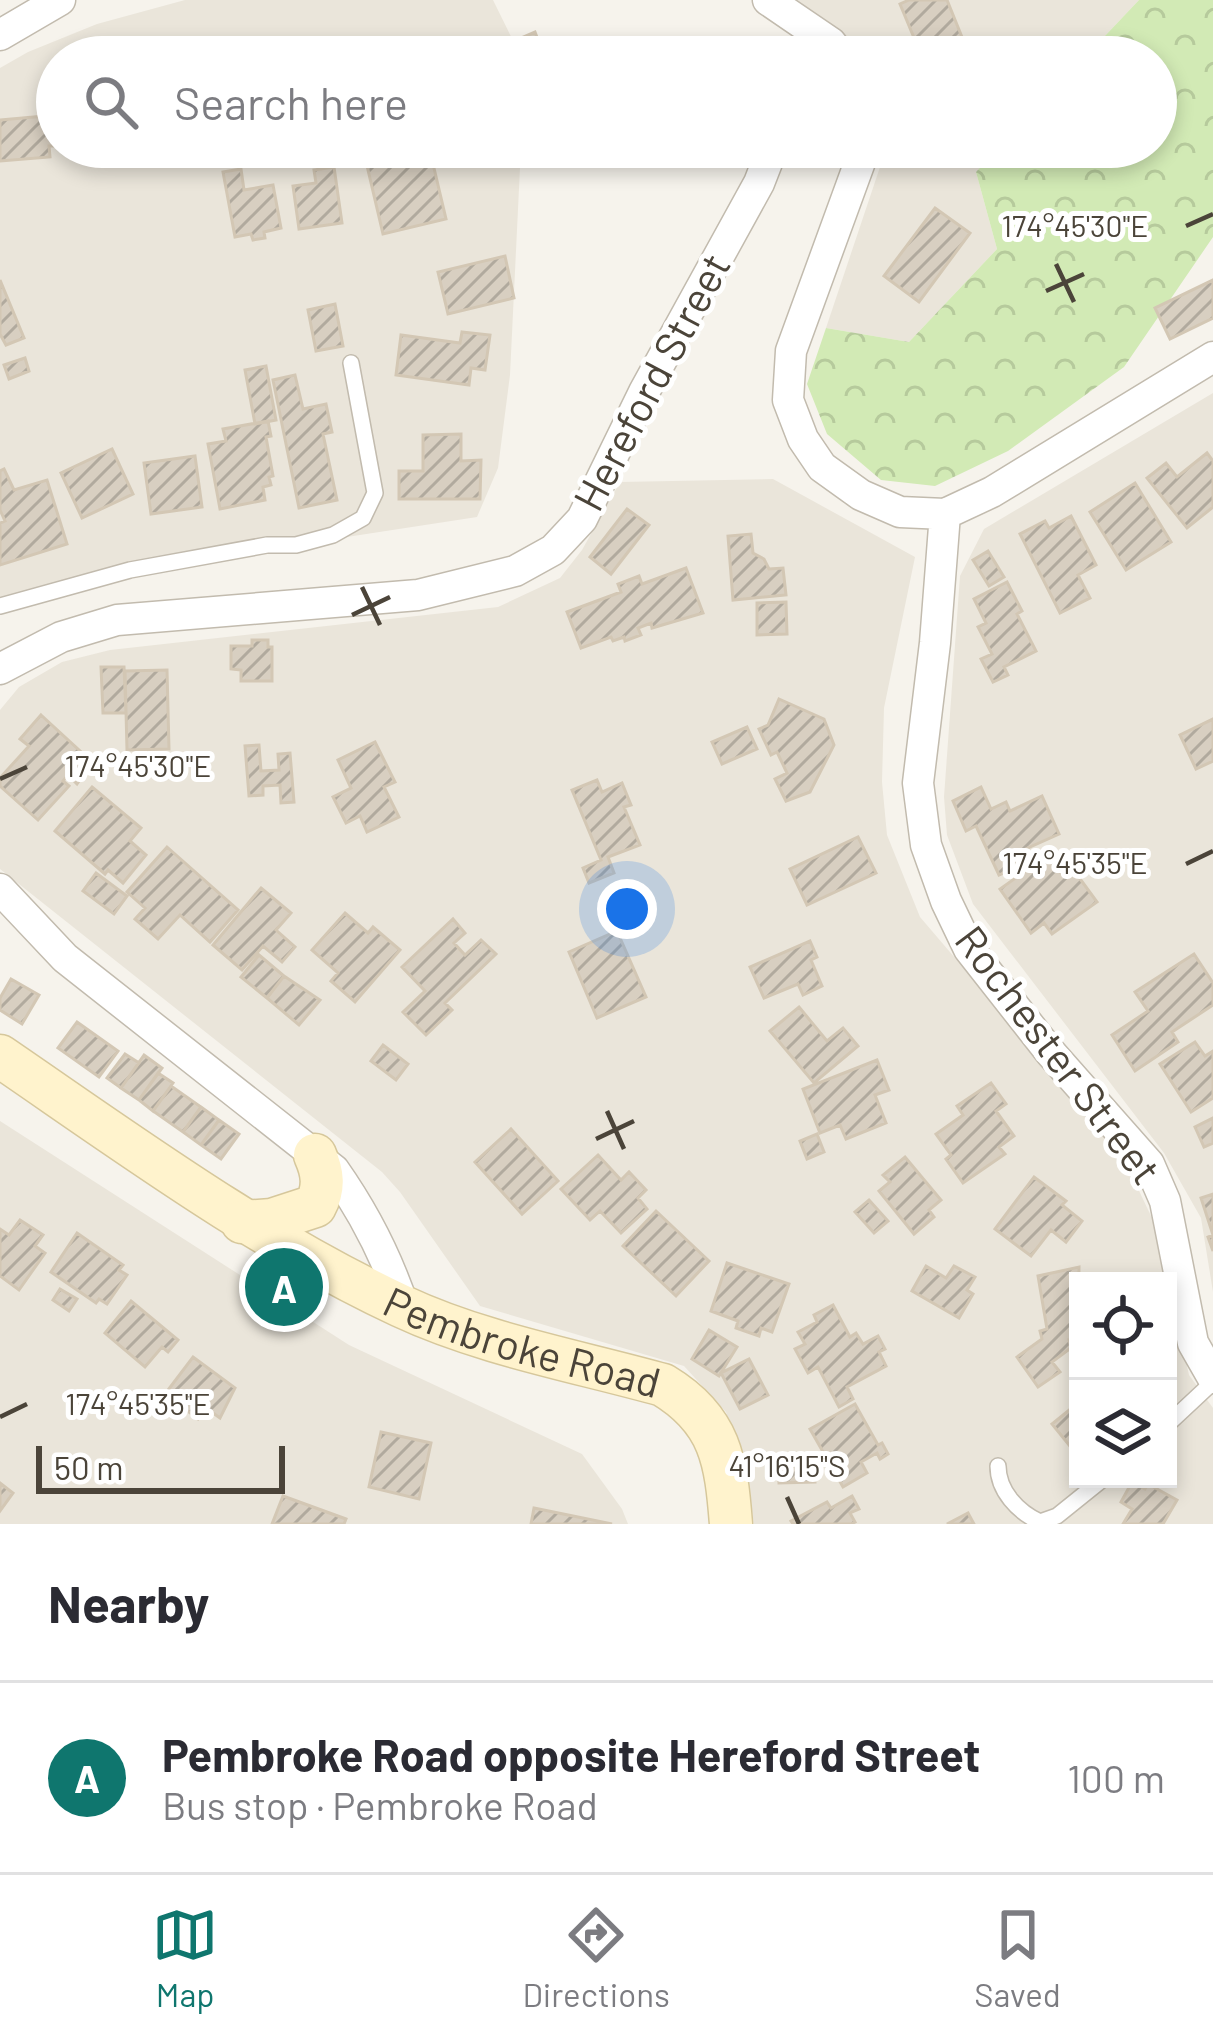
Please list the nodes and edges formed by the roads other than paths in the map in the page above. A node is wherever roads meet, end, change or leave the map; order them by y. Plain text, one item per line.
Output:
1 (61, 0) edge
2 (768, 0) edge
3 (0, 35) edge
4 (801, 36) edge
5 (765, 168) edge
6 (858, 168) edge
7 (1213, 357) edge
8 (351, 363) dead end
9 (945, 514) junction
10 (0, 606) edge
11 (0, 669) edge
12 (0, 889) edge
13 (0, 1056) edge
14 (315, 1155) junction
15 (242, 1222) junction
16 (404, 1308) junction
17 (1213, 1380) edge
18 (1177, 1415) edge
19 (998, 1466) dead end
20 (1092, 1488) edge
21 (731, 1524) edge

1 - 3 street
2 - 4 street
5 - 11 street, Hereford Street
6 - 9 street
7 - 9 street
8 - 10 lane
9 - 17 street, Rochester Street
12 - 14 street
13 - 15 street, Pembroke Road
14 - 15 street
14 - 16 street
15 - 16 street, Pembroke Road
16 - 21 street, Pembroke Road
17 - 18 lane
19 - 20 lane

